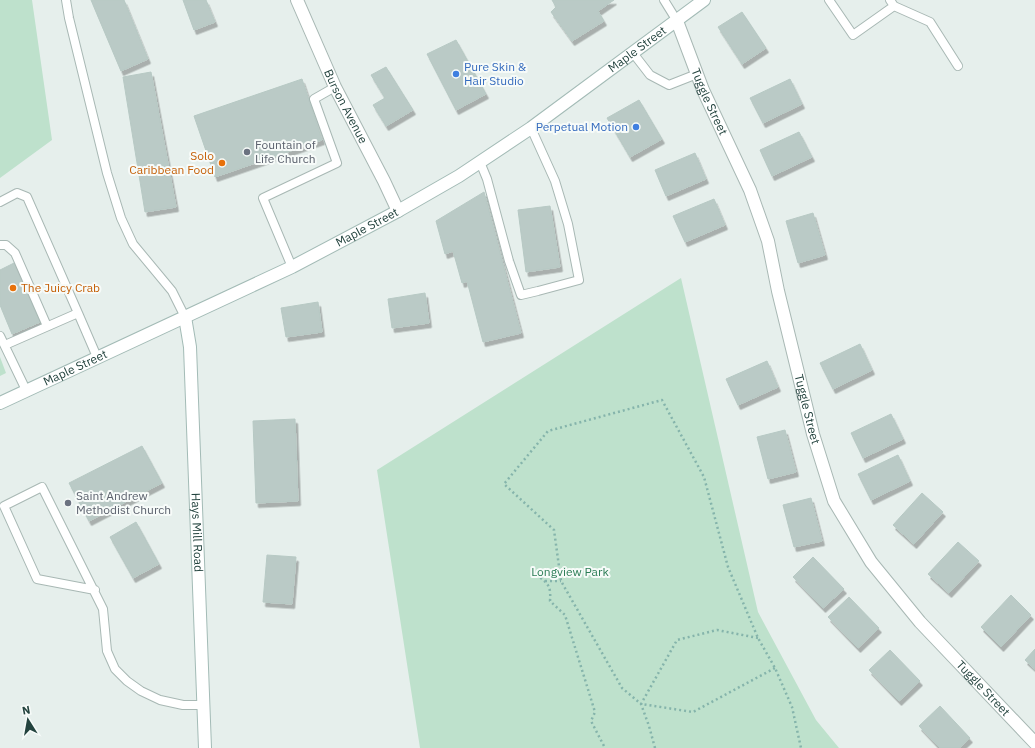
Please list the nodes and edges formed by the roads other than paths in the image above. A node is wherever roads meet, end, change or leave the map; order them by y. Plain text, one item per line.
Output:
1 (66, 0) edge
2 (297, 0) edge
3 (664, 0) edge
4 (704, 0) edge
5 (829, 0) edge
6 (892, 3) edge
7 (677, 21) junction
8 (633, 53) junction
9 (958, 66) dead end
10 (697, 74) junction
11 (335, 87) junction
12 (531, 128) junction
13 (480, 162) junction
14 (0, 202) edge
15 (398, 211) junction
16 (0, 245) edge
17 (292, 267) junction
18 (78, 313) junction
19 (185, 317) junction
20 (48, 326) junction
21 (0, 336) edge
22 (5, 345) junction
23 (97, 358) junction
24 (26, 390) junction
25 (0, 403) edge
26 (95, 590) junction
27 (203, 705) junction
28 (1035, 743) edge
29 (205, 748) edge

1 - 19 lane
2 - 11 street, Burson Avenue
3 - 7 lane
4 - 7 street, Maple Street
5 - 6 lane
6 - 9 lane
7 - 8 street, Maple Street
7 - 10 street, Tuggle Street
8 - 10 lane
8 - 12 street, Maple Street
10 - 28 street, Tuggle Street
11 - 15 street, Burson Avenue
11 - 17 lane
12 - 13 street, Maple Street
12 - 13 lane
13 - 15 street, Maple Street
14 - 18 lane
15 - 17 street, Maple Street
16 - 20 lane
17 - 19 street, Maple Street
18 - 20 lane
18 - 23 lane
19 - 23 street, Maple Street
19 - 27 street, Hays Mill Road
20 - 22 lane
21 - 22 lane
22 - 24 lane
23 - 24 street, Maple Street
24 - 25 street, Maple Street
26 - 26 lane
26 - 27 lane
27 - 29 street, Hays Mill Road

